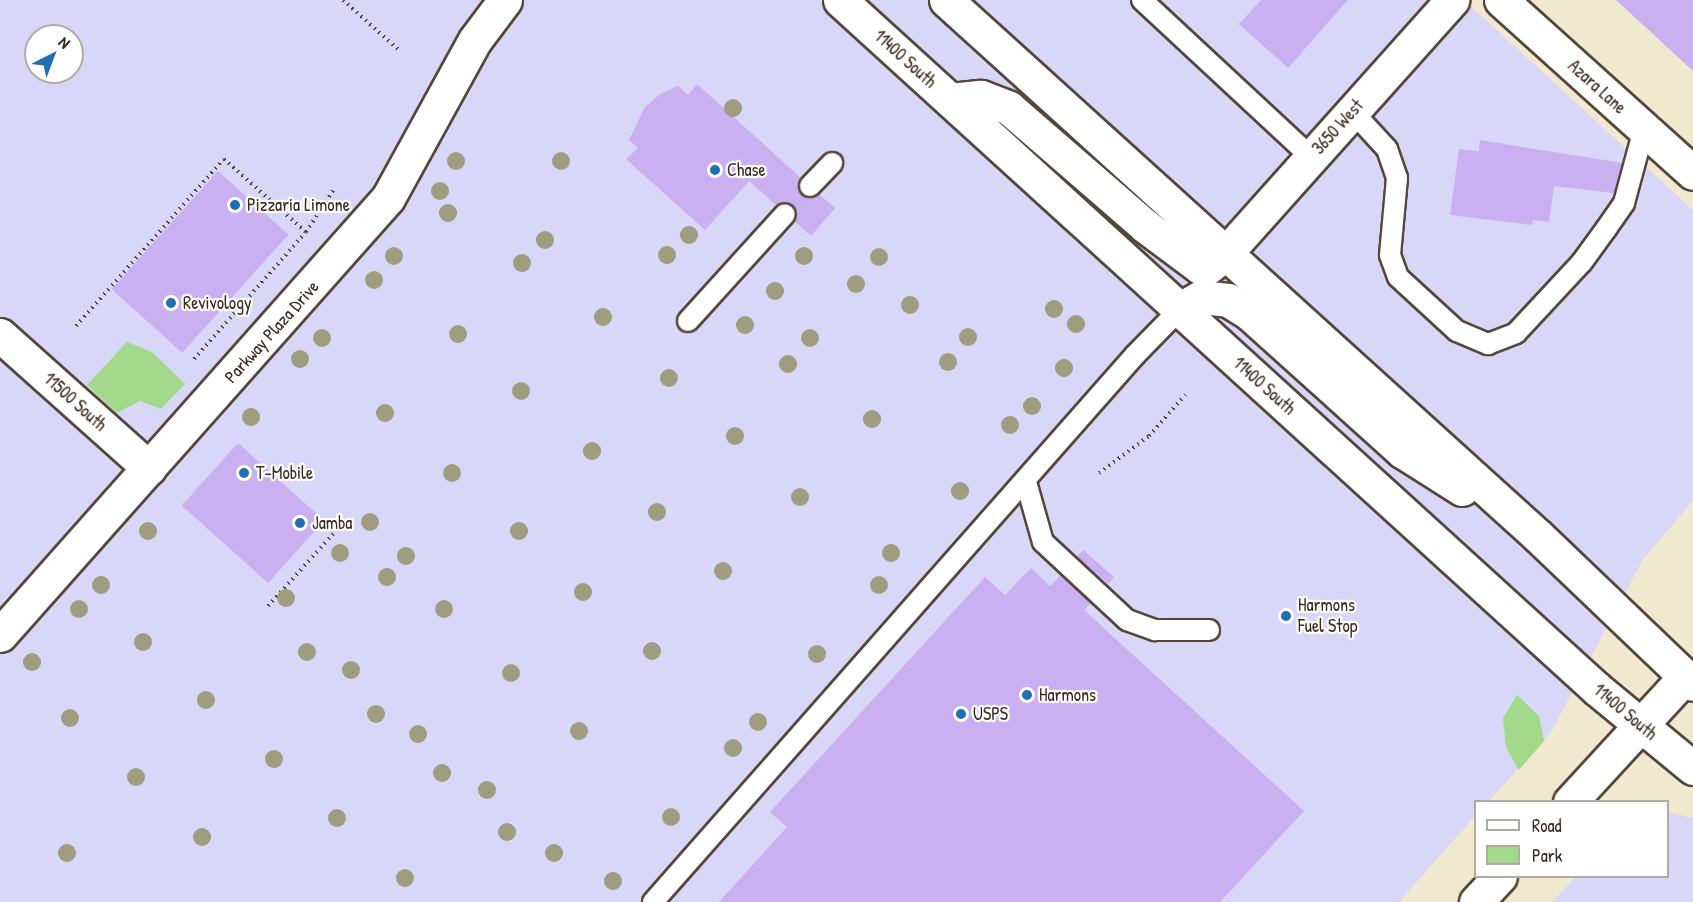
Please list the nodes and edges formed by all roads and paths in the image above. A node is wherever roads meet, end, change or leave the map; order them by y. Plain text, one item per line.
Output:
1 (343, 0) edge
2 (505, 0) edge
3 (840, 0) edge
4 (946, 0) edge
5 (1142, 0) edge
6 (1452, 0) edge
7 (1501, 0) edge
8 (400, 51) dead end
9 (950, 100) junction
10 (1352, 111) junction
11 (1644, 129) junction
12 (1311, 157) junction
13 (832, 163) dead end
14 (1693, 173) edge
15 (810, 186) dead end
16 (334, 189) dead end
17 (785, 214) dead end
18 (306, 232) junction
19 (1224, 254) junction
20 (1180, 309) junction
21 (688, 321) dead end
22 (76, 326) dead end
23 (0, 335) edge
24 (194, 359) dead end
25 (1185, 395) dead end
26 (149, 468) junction
27 (1099, 473) dead end
28 (1026, 482) junction
29 (342, 524) dead end
30 (1538, 536) junction
31 (268, 606) dead end
32 (1209, 630) dead end
33 (0, 635) edge
34 (1689, 680) edge
35 (1639, 726) junction
36 (1693, 768) edge
37 (1571, 800) edge
38 (1498, 878) edge
39 (653, 902) edge
40 (1476, 902) edge

1 - 8 path
2 - 26 main road, Parkway Plaza Drive
3 - 9 main road, 11400 South
4 - 19 main road
5 - 12 lane
6 - 10 main road, 3650 West
7 - 11 main road, Azara Lane
9 - 19 main road
9 - 20 main road, 11400 South
10 - 11 lane
10 - 12 main road, 3650 West
11 - 14 main road, Azara Lane
12 - 19 main road, 3650 West
13 - 15 lane
16 - 18 path
17 - 21 lane
18 - 22 path
18 - 24 path
19 - 30 main road
20 - 28 lane
20 - 30 main road
20 - 35 main road, 11400 South
23 - 26 main road, 11500 South
25 - 27 path
26 - 33 main road, Parkway Plaza Drive
28 - 32 lane
28 - 39 lane
29 - 31 path
30 - 34 main road
34 - 35 main road
35 - 36 main road, 11400 South
35 - 37 main road
38 - 40 main road

